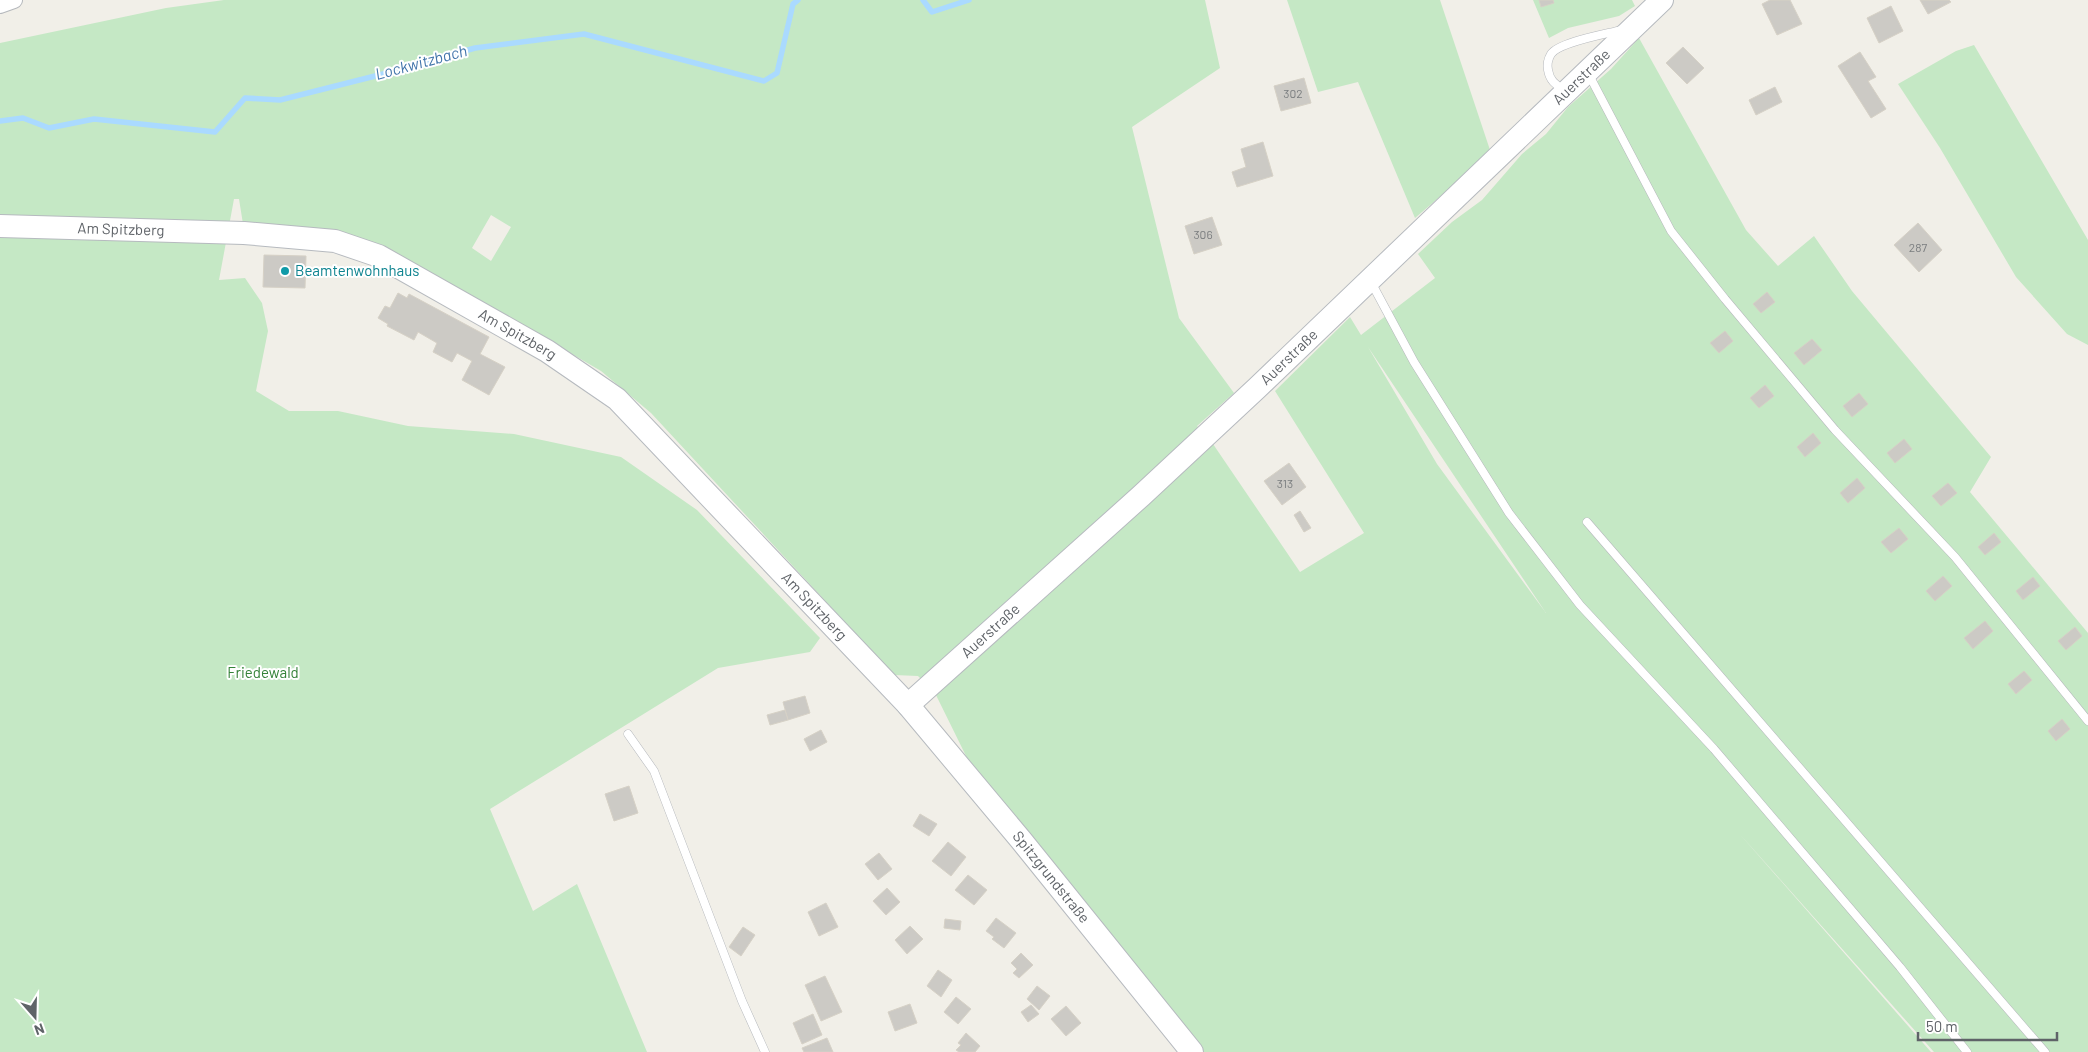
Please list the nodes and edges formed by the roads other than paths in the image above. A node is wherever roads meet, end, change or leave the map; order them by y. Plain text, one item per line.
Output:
1 (14, 0) edge
2 (1662, 0) edge
3 (0, 6) edge
4 (1635, 26) junction
5 (1587, 72) junction
6 (1567, 91) junction
7 (0, 226) edge
8 (1370, 280) junction
9 (1587, 522) dead end
10 (908, 705) junction
11 (2088, 721) edge
12 (628, 734) dead end
13 (765, 1052) edge
14 (1192, 1052) edge
15 (1967, 1052) edge
16 (2045, 1052) edge

1 - 3 street
2 - 4 street, Auerstraße
4 - 5 street, Auerstraße
4 - 6 lane
5 - 6 street, Auerstraße
5 - 11 lane
6 - 8 street, Auerstraße
7 - 10 street, Am Spitzberg
8 - 10 street, Auerstraße
8 - 15 lane
9 - 16 lane
10 - 14 street, Spitzgrundstraße
12 - 13 lane

